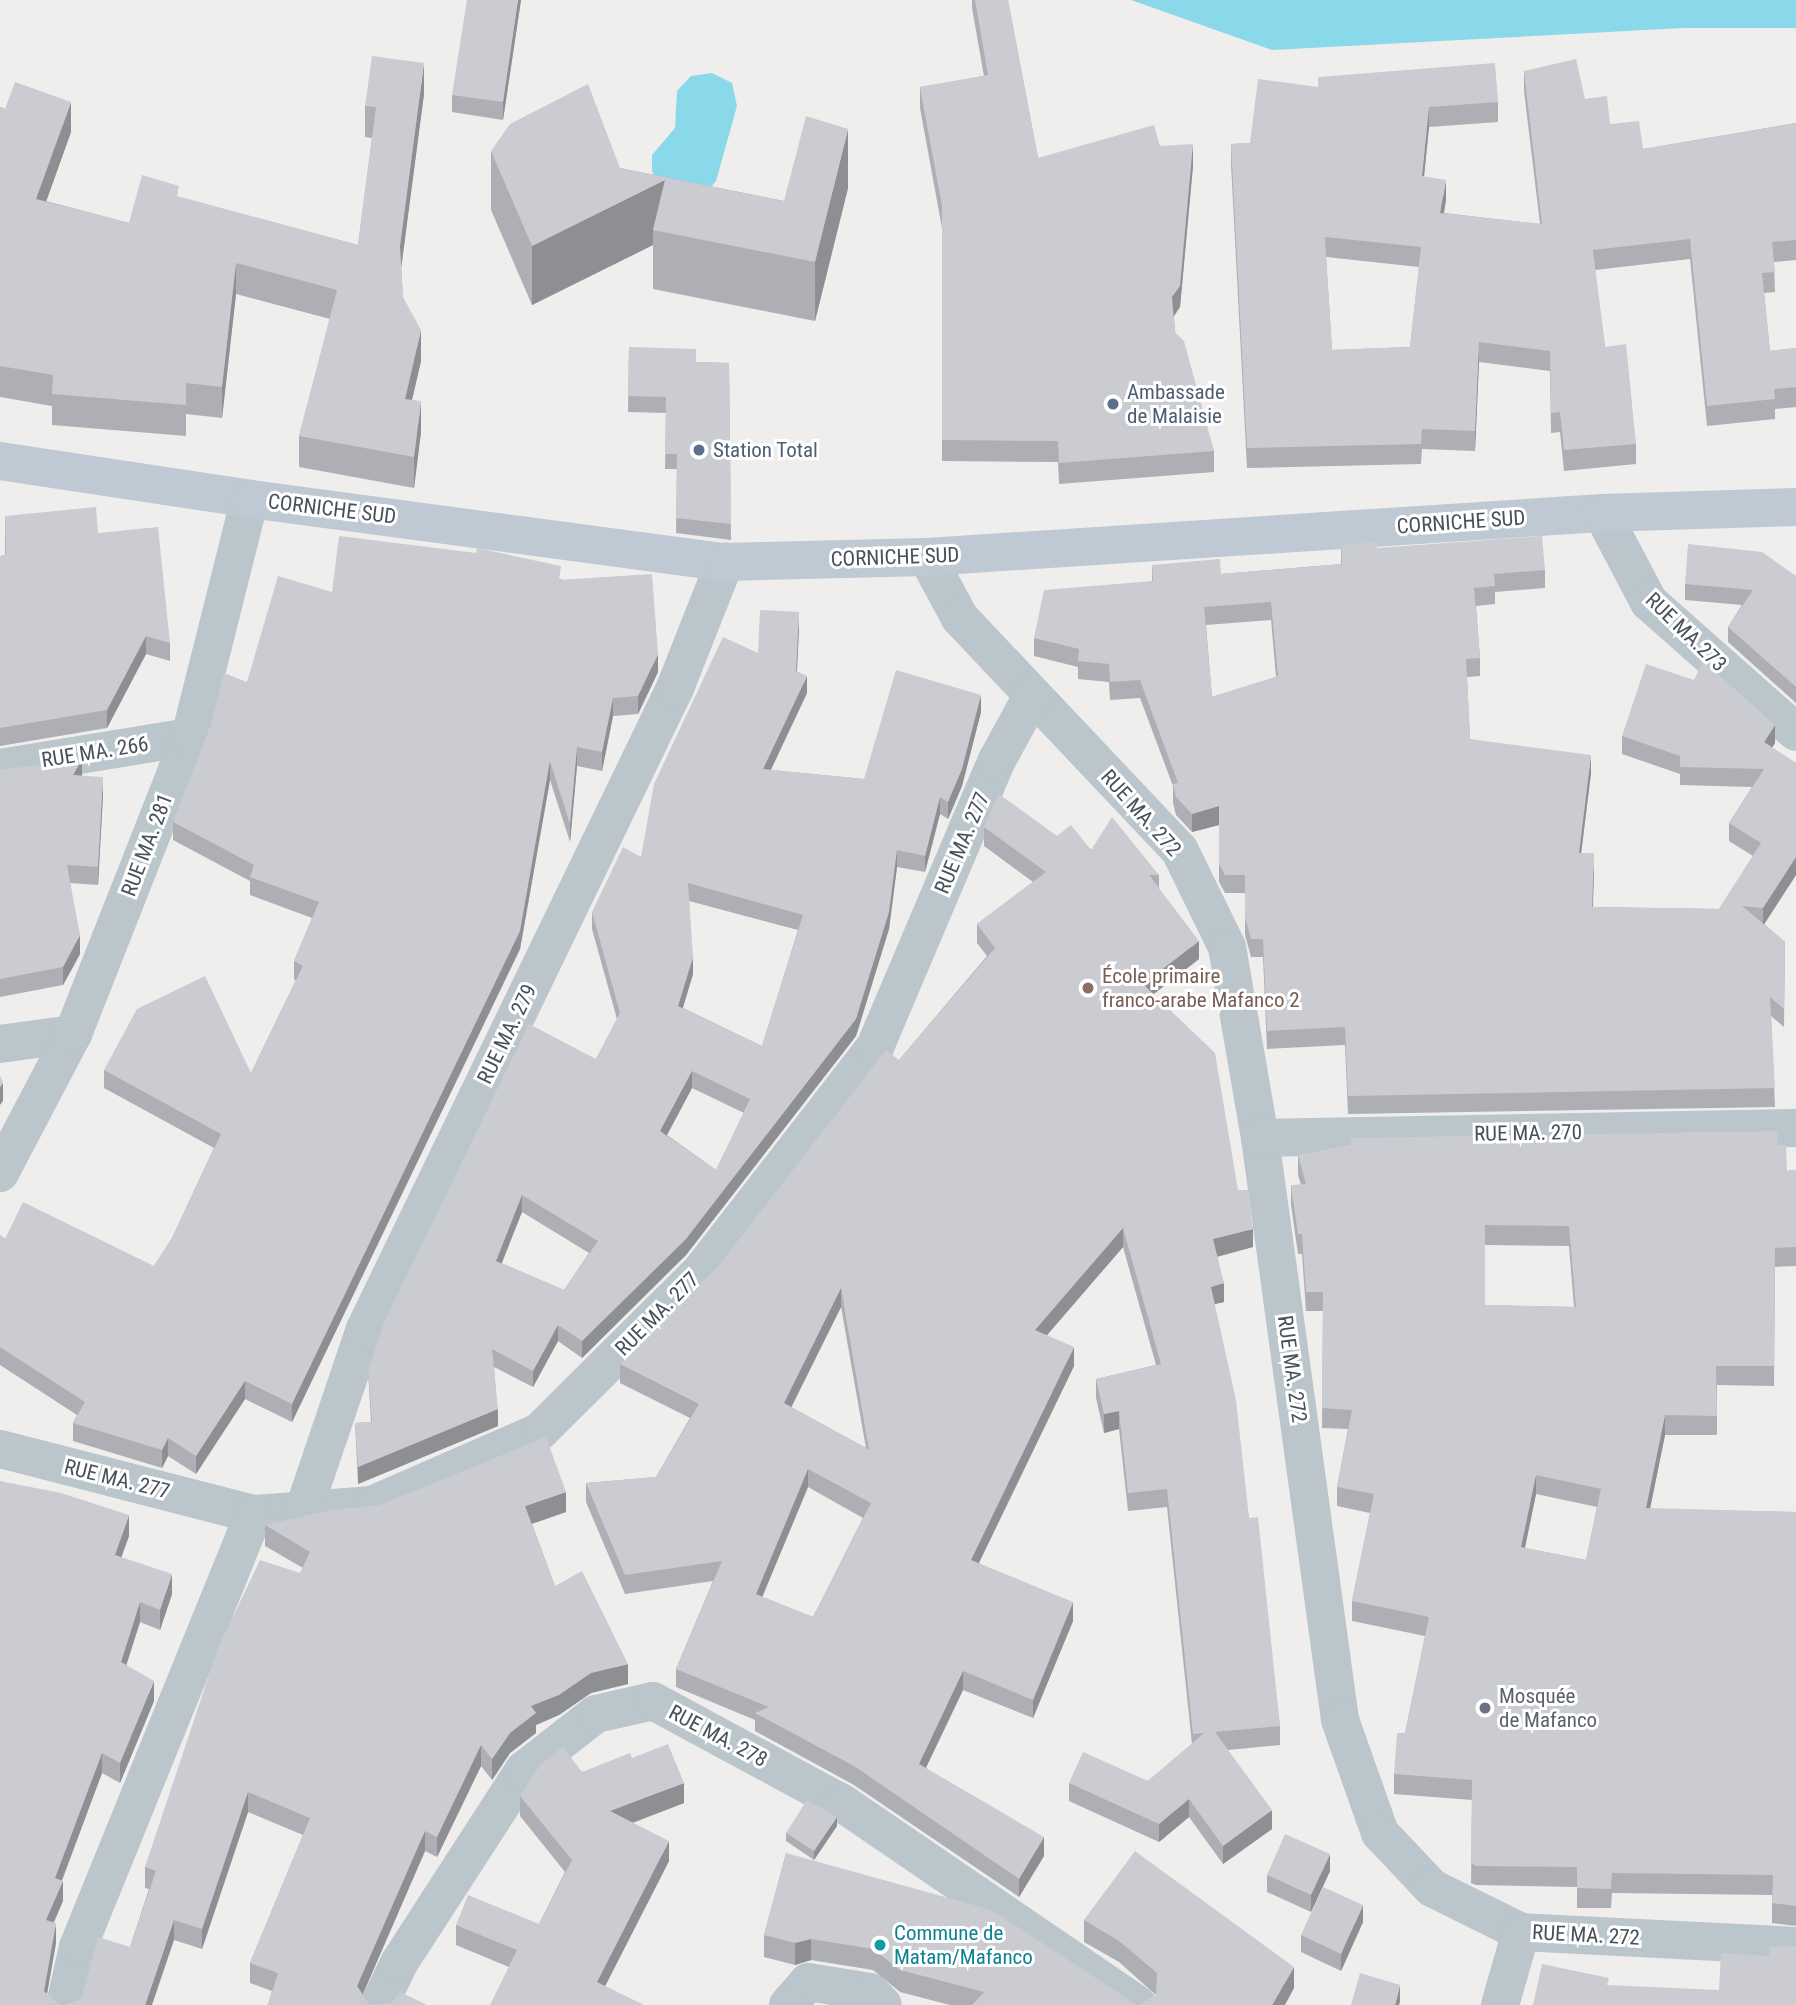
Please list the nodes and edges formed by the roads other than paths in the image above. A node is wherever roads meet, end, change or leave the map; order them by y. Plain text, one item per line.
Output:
1 (0, 461) edge
2 (250, 499) junction
3 (1796, 507) edge
4 (1602, 513) junction
5 (927, 557) junction
6 (725, 562) junction
7 (1032, 696) junction
8 (1796, 732) edge
9 (190, 737) junction
10 (0, 768) edge
11 (74, 1034) junction
12 (0, 1044) edge
13 (1796, 1128) edge
14 (1260, 1138) junction
15 (0, 1173) edge
16 (0, 1449) edge
17 (303, 1512) junction
18 (254, 1514) junction
19 (1521, 1932) junction
20 (1796, 1946) edge
21 (65, 2005) edge
22 (379, 2005) edge
23 (788, 2005) edge
24 (883, 2005) edge
25 (1138, 2005) edge
26 (1500, 2005) edge

1 - 2 main road, CORNICHE SUD
2 - 6 main road, CORNICHE SUD
2 - 9 street, RUE MA. 281
3 - 4 main road, CORNICHE SUD
4 - 5 main road, CORNICHE SUD
4 - 8 street, RUE MA.273
5 - 6 main road, CORNICHE SUD
5 - 7 street, RUE MA. 272
6 - 17 street, RUE MA. 279
7 - 14 street, RUE MA. 272
7 - 17 street, RUE MA. 277
9 - 10 street, RUE MA. 266
9 - 11 street, RUE MA. 281
11 - 12 street
11 - 15 street, RUE MA. 281
13 - 14 street, RUE MA. 270
14 - 19 street, RUE MA. 272
16 - 18 street, RUE MA. 277
17 - 18 street, RUE MA. 277
18 - 21 street
19 - 20 street, RUE MA. 272
19 - 26 street
22 - 25 street, RUE MA. 278
23 - 24 street

